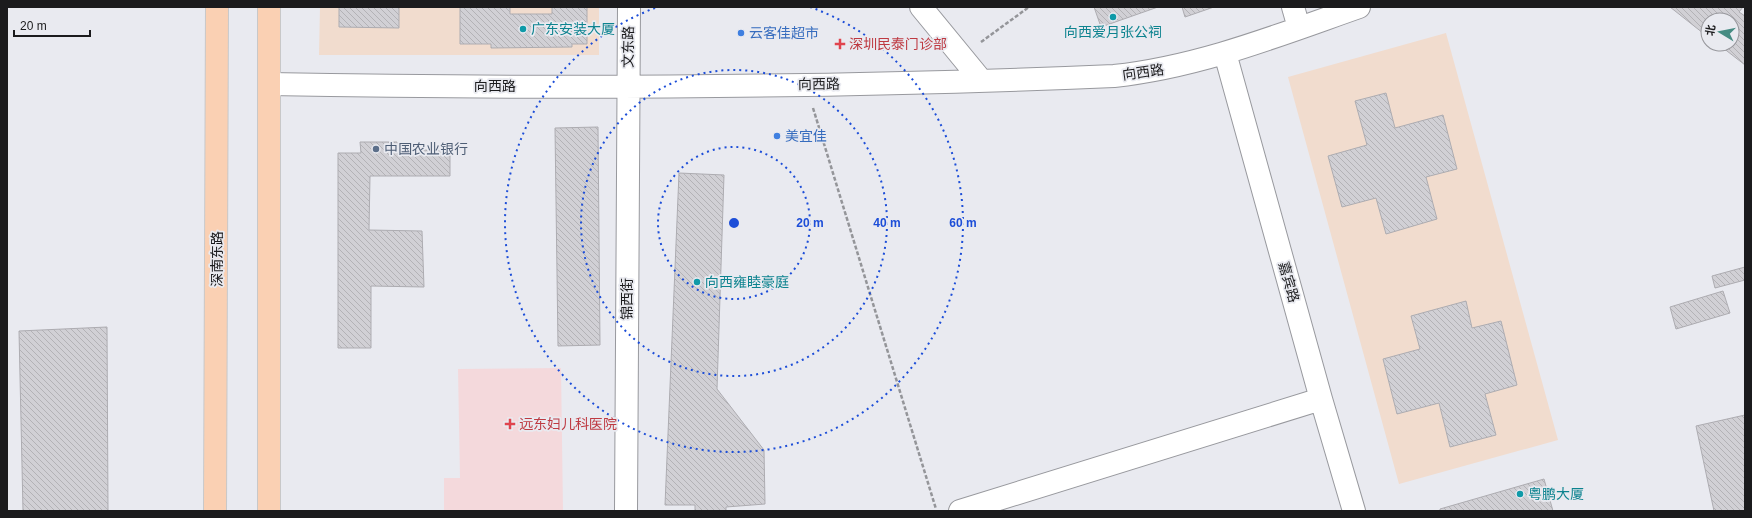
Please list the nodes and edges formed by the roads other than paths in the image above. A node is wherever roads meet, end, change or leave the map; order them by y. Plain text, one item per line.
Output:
1 (217, 7) edge
2 (269, 7) edge
3 (628, 7) edge
4 (921, 7) edge
5 (1293, 7) edge
6 (1359, 7) edge
7 (1299, 28) junction
8 (1225, 53) junction
9 (981, 80) junction
10 (269, 84) junction
11 (627, 87) junction
12 (1321, 399) junction
13 (215, 511) edge
14 (269, 511) edge
15 (626, 511) edge
16 (960, 511) edge
17 (1354, 511) edge

1 - 13 main road, 深南东路
2 - 10 main road
3 - 11 street, 文东路
4 - 9 street
5 - 7 street
6 - 7 street, 向西路
7 - 8 street, 向西路
8 - 9 street, 向西路
8 - 12 street, 嘉宾路
9 - 11 street, 向西路
10 - 11 street, 向西路
10 - 14 main road
11 - 15 street, 锦西街
12 - 16 street
12 - 17 street, 嘉宾路

